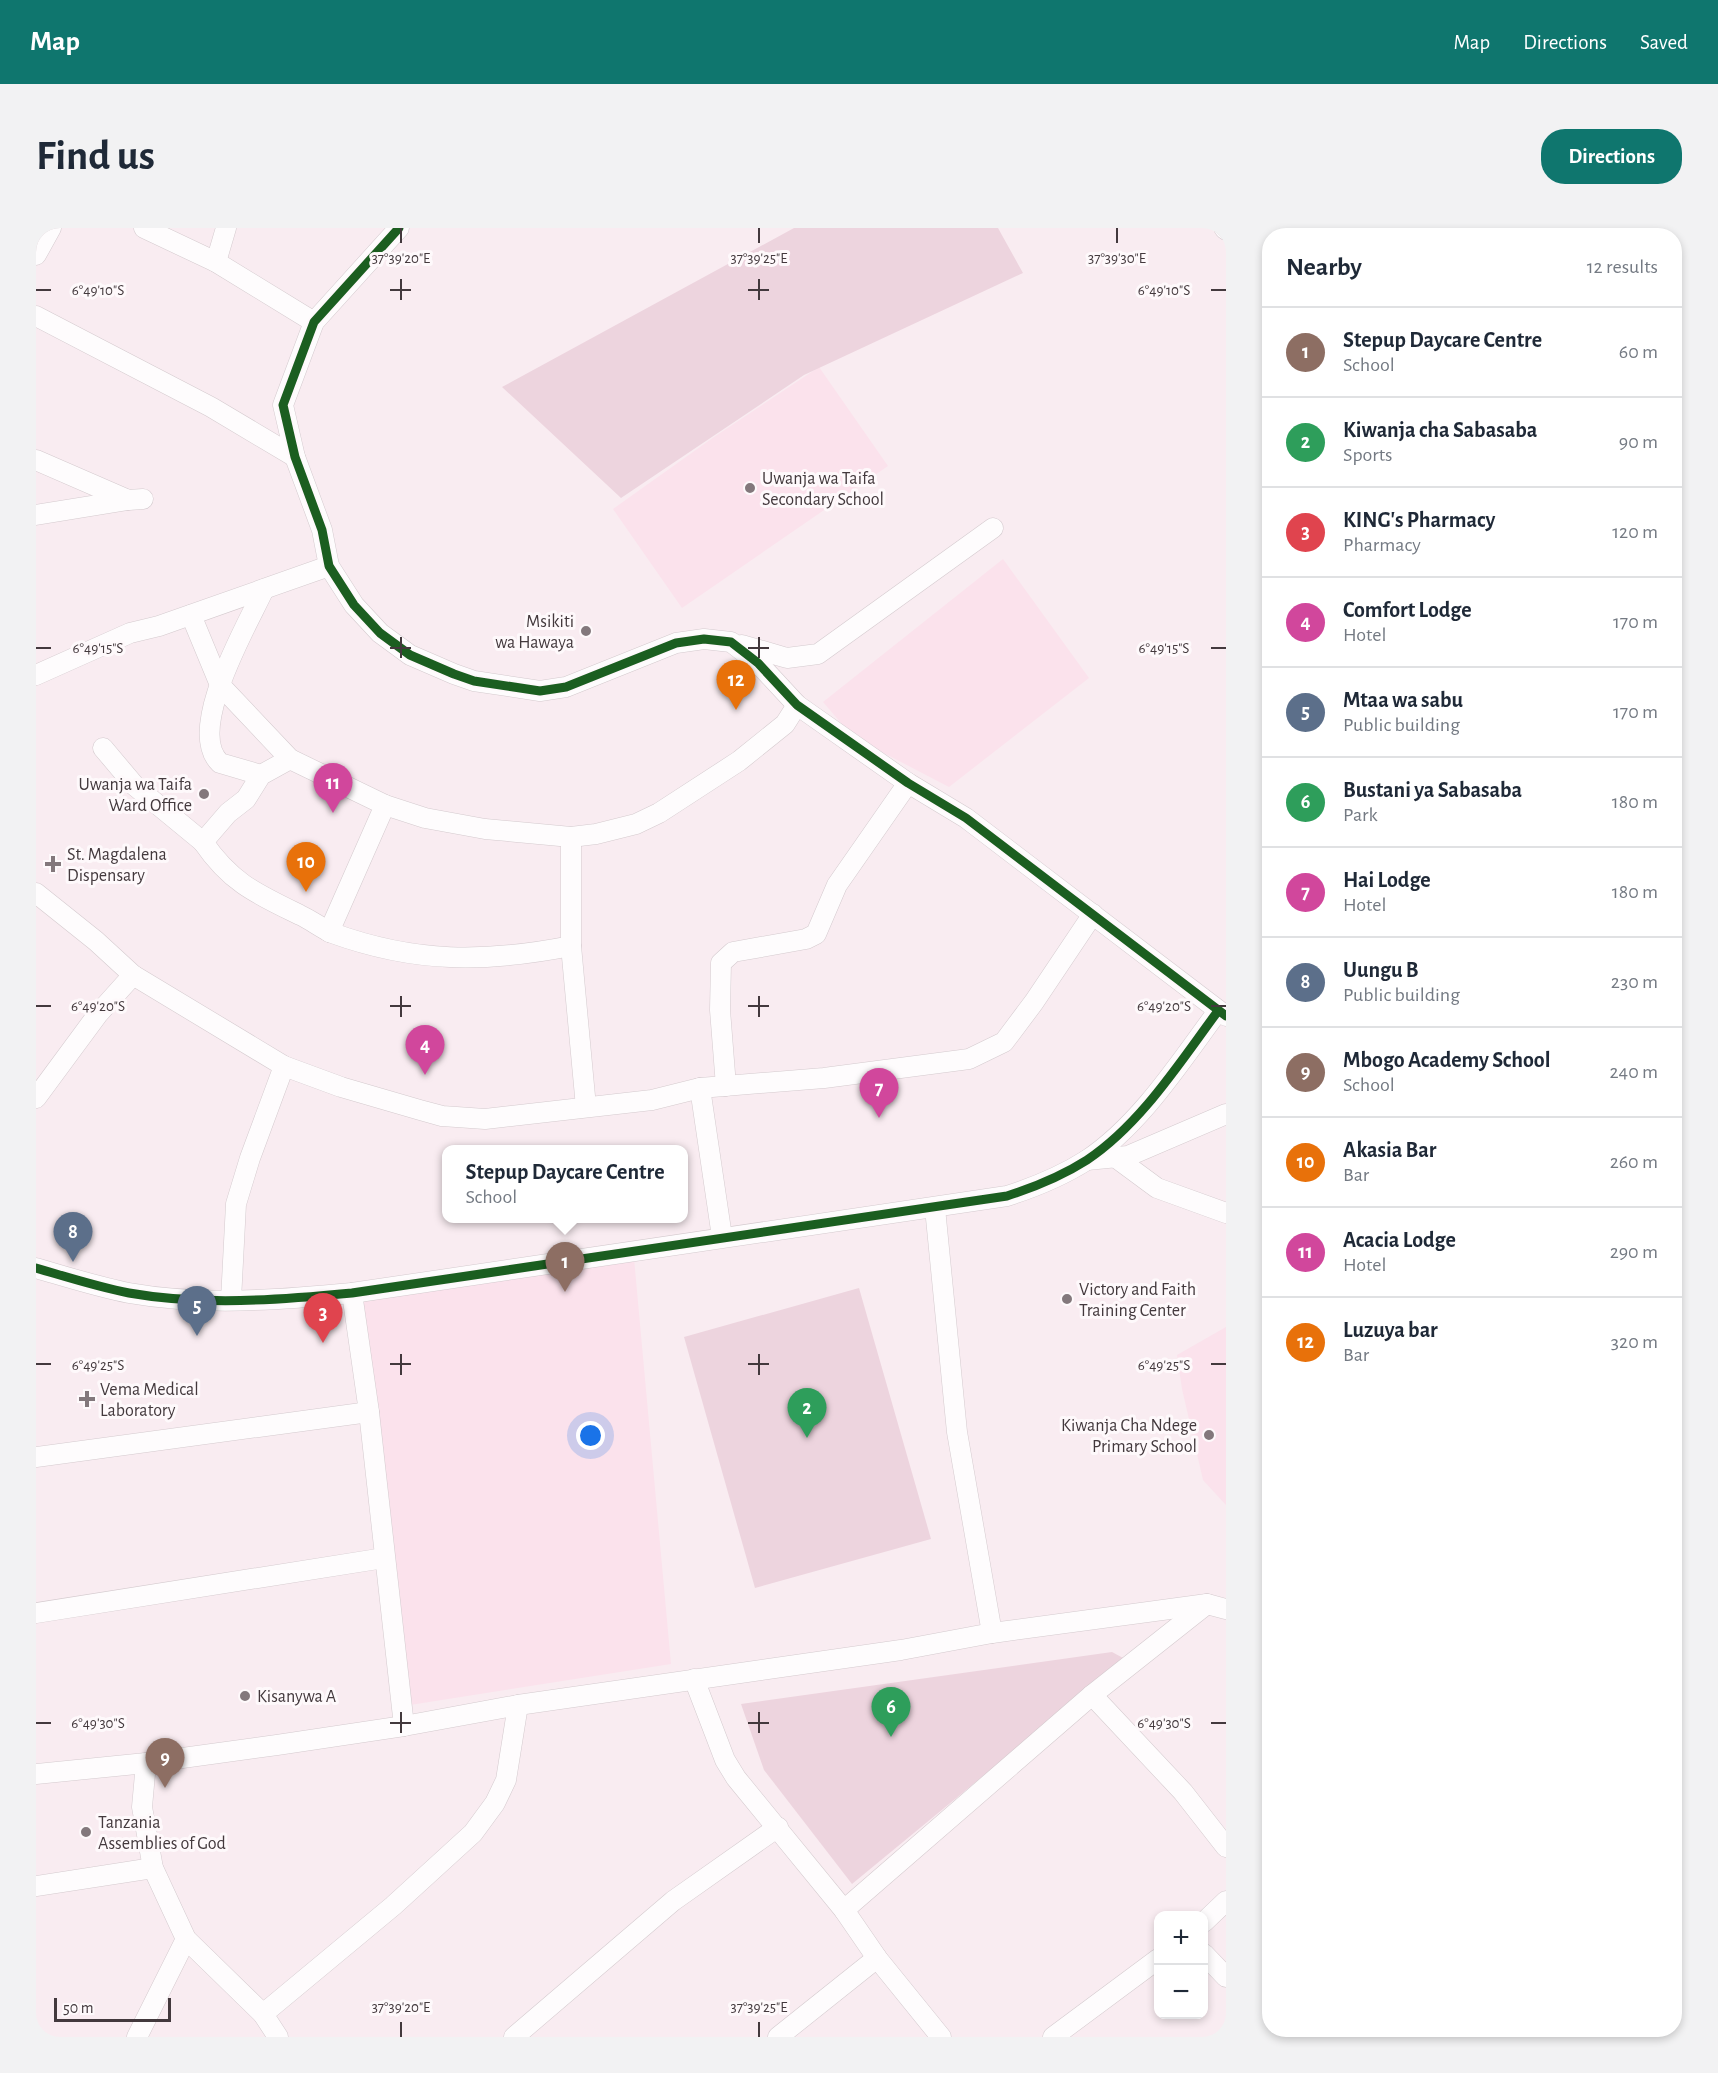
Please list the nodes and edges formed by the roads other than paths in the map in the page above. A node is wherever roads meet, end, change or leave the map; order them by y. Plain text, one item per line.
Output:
1 (51, 228) edge
2 (144, 228) edge
3 (226, 228) edge
4 (399, 228) edge
5 (36, 255) edge
6 (216, 262) junction
7 (36, 316) edge
8 (314, 322) junction
9 (295, 457) junction
10 (36, 460) edge
11 (36, 515) edge
12 (993, 528) dead end
13 (329, 566) junction
14 (264, 589) junction
15 (191, 615) junction
16 (731, 642) junction
17 (36, 675) edge
18 (220, 685) junction
19 (797, 705) junction
20 (103, 748) dead end
21 (290, 759) junction
22 (261, 775) junction
23 (908, 783) junction
24 (386, 805) junction
25 (571, 837) junction
26 (203, 842) junction
27 (36, 893) edge
28 (1093, 914) junction
29 (329, 932) junction
30 (571, 946) junction
31 (133, 975) junction
32 (1222, 1014) edge
33 (284, 1066) junction
34 (726, 1086) junction
35 (700, 1088) junction
36 (36, 1098) edge
37 (586, 1107) junction
38 (1226, 1114) edge
39 (1115, 1157) junction
40 (1087, 1160) junction
41 (935, 1208) junction
42 (1226, 1213) edge
43 (722, 1237) junction
44 (36, 1269) edge
45 (352, 1293) junction
46 (231, 1300) junction
47 (369, 1412) junction
48 (36, 1457) edge
49 (384, 1558) junction
50 (1217, 1606) edge
51 (36, 1613) edge
52 (992, 1633) junction
53 (694, 1679) junction
54 (1092, 1695) junction
55 (518, 1705) junction
56 (404, 1726) junction
57 (146, 1763) junction
58 (36, 1774) edge
59 (778, 1827) junction
60 (1226, 1847) edge
61 (153, 1868) junction
62 (36, 1886) edge
63 (1226, 1901) edge
64 (844, 1910) junction
65 (1208, 1917) edge
66 (186, 1939) junction
67 (877, 1958) junction
68 (1208, 1959) edge
69 (1154, 1962) edge
70 (1226, 1977) edge
71 (263, 2014) junction
72 (137, 2037) edge
73 (278, 2037) edge
74 (514, 2037) edge
75 (778, 2037) edge
76 (941, 2037) edge
77 (1053, 2037) edge

1 - 5 street
2 - 6 street
3 - 6 street
4 - 8 street
6 - 8 street
7 - 9 street
8 - 9 street
9 - 13 street
10 - 11 street
12 - 16 street
13 - 14 street
13 - 16 street
14 - 15 street
14 - 18 street
15 - 17 street
15 - 18 street
16 - 19 street
18 - 21 street
18 - 22 street
19 - 23 street
19 - 25 street
20 - 26 street
21 - 22 street
21 - 24 street
22 - 26 street
23 - 28 street
23 - 34 street
24 - 25 street
24 - 29 street
25 - 30 street
26 - 29 street
27 - 31 street
28 - 32 street
28 - 34 street
29 - 30 street
30 - 37 street
31 - 33 street
31 - 36 street
32 - 40 street
33 - 37 street
33 - 46 street
34 - 35 street
35 - 37 street
35 - 43 street
38 - 39 street
39 - 40 street
39 - 42 street
40 - 41 street
41 - 43 street
41 - 52 street
43 - 45 street
44 - 46 street
45 - 46 street
45 - 47 street
47 - 48 street
47 - 49 street
49 - 51 street
49 - 56 street
50 - 52 street
50 - 54 street
52 - 53 street
53 - 55 street
53 - 59 street
54 - 60 street
54 - 64 street
55 - 56 street
55 - 71 street
56 - 57 street
57 - 58 street
57 - 61 street
59 - 64 street
59 - 74 street
61 - 62 street
61 - 66 street
63 - 65 street
64 - 67 street
66 - 71 street
66 - 72 street
67 - 75 street
67 - 76 street
68 - 70 street
69 - 77 street
71 - 73 street

